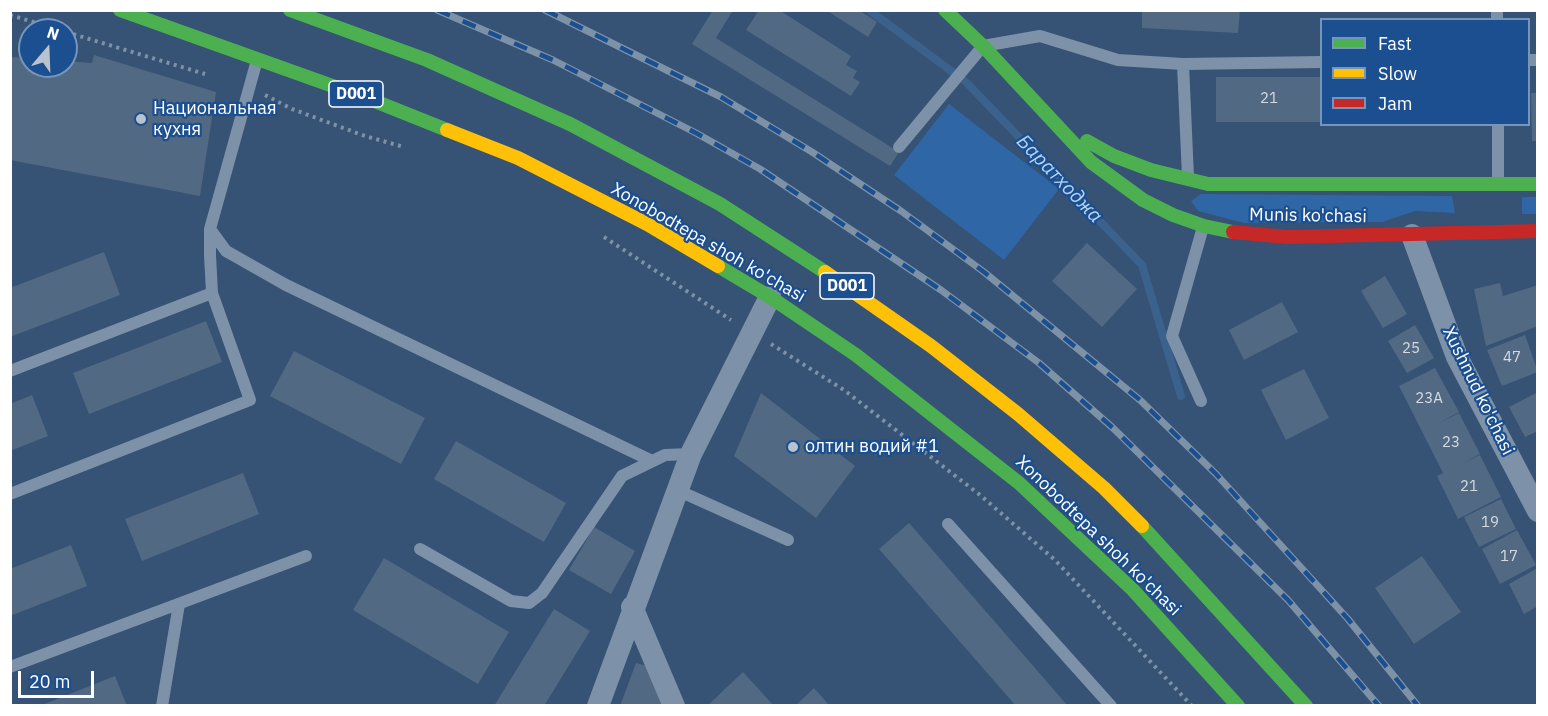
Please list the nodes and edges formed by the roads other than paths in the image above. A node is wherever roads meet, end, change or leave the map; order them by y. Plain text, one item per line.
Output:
1 (120, 10) edge
2 (290, 10) edge
3 (945, 10) edge
4 (983, 46) junction
5 (257, 59) junction
6 (1320, 62) edge
7 (1183, 64) junction
8 (1045, 114) junction
9 (1498, 126) edge
10 (899, 147) dead end
11 (1188, 180) junction
12 (1538, 184) edge
13 (1498, 185) junction
14 (1203, 226) junction
15 (210, 229) junction
16 (1538, 231) edge
17 (1412, 234) junction
18 (212, 293) junction
19 (770, 297) junction
20 (10, 371) edge
21 (1201, 400) dead end
22 (691, 454) junction
23 (652, 461) junction
24 (677, 490) junction
25 (10, 494) edge
26 (1538, 511) edge
27 (948, 524) dead end
28 (788, 540) dead end
29 (420, 549) dead end
30 (306, 556) dead end
31 (179, 604) junction
32 (632, 607) junction
33 (10, 667) edge
34 (162, 705) edge
35 (597, 705) edge
36 (674, 705) edge
37 (1111, 705) edge
38 (1238, 705) edge
39 (1306, 705) edge

1 - 5 main road, Xonobodtepa shoh ko'chasi / D001
2 - 39 main road, Xonobodtepa shoh ko'chasi / D001
3 - 4 main road, Munis ko'chasi
4 - 7 lane
4 - 8 main road, Munis ko'chasi
4 - 10 lane
5 - 15 lane
5 - 19 main road, Xonobodtepa shoh ko'chasi / D001
6 - 7 lane
7 - 11 lane
8 - 11 main road, Munis ko'chasi
8 - 14 main road, Munis ko'chasi
9 - 13 lane
11 - 13 main road, Munis ko'chasi
12 - 13 main road, Munis ko'chasi
14 - 17 main road, Munis ko'chasi
14 - 21 lane
15 - 18 lane
15 - 23 lane
16 - 17 main road, Munis ko'chasi
17 - 26 street, Xushnud ko'chasi
18 - 20 lane
18 - 25 lane
19 - 22 street
19 - 38 main road, Xonobodtepa shoh ko'chasi / D001
22 - 23 lane
22 - 24 street
23 - 29 lane
24 - 28 lane
24 - 32 street
27 - 37 lane
30 - 31 lane
31 - 33 lane
31 - 34 lane
32 - 35 street
32 - 36 street

